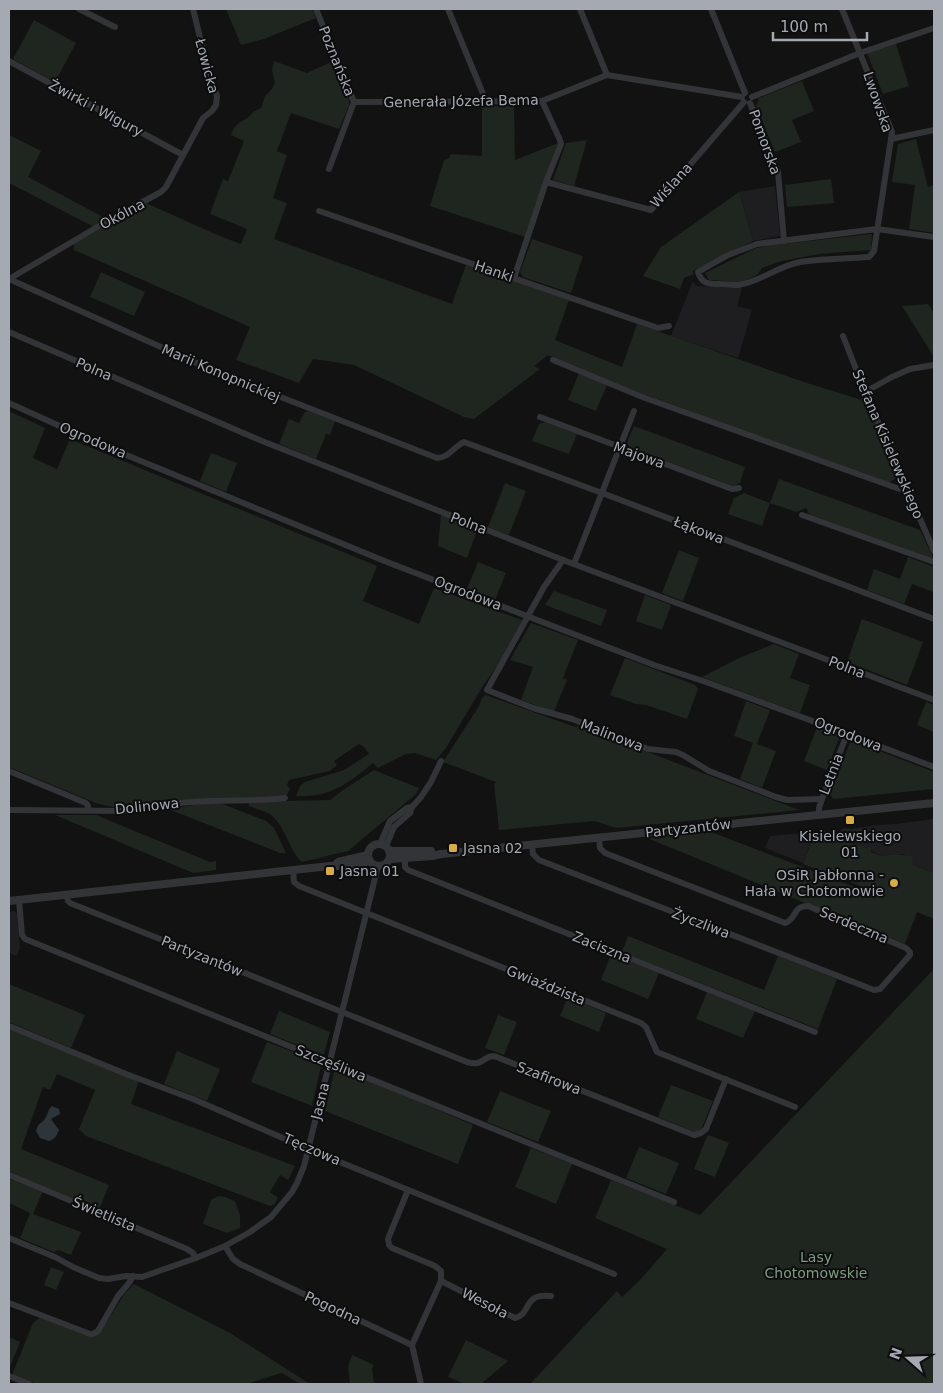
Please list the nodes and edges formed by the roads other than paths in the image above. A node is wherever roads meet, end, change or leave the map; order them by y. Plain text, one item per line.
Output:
1 (79, 9) edge
2 (201, 9) edge
3 (316, 9) edge
4 (448, 9) edge
5 (580, 9) edge
6 (711, 9) edge
7 (842, 9) edge
8 (193, 10) edge
9 (115, 27) dead end
10 (934, 28) edge
11 (860, 53) junction
12 (9, 61) edge
13 (607, 75) junction
14 (747, 99) junction
15 (486, 101) junction
16 (542, 101) junction
17 (354, 102) junction
18 (204, 118) joint
19 (934, 130) edge
20 (891, 139) junction
21 (183, 155) junction
22 (329, 169) dead end
23 (546, 182) junction
24 (319, 211) dead end
25 (877, 229) junction
26 (934, 237) edge
27 (784, 241) junction
28 (514, 278) junction
29 (9, 279) edge
30 (669, 326) dead end
31 (9, 332) edge
32 (843, 336) dead end
33 (553, 360) dead end
34 (934, 365) edge
35 (865, 392) junction
36 (9, 403) edge
37 (634, 411) dead end
38 (540, 417) dead end
39 (464, 442) joint
40 (620, 448) junction
41 (739, 488) dead end
42 (908, 492) junction
43 (602, 493) junction
44 (802, 515) dead end
45 (934, 551) edge
46 (563, 560) junction
47 (934, 562) edge
48 (574, 564) junction
49 (528, 616) junction
50 (934, 619) edge
51 (934, 700) edge
52 (847, 734) junction
53 (441, 761) dead end
54 (934, 767) edge
55 (9, 771) edge
56 (285, 798) dead end
57 (822, 799) junction
58 (934, 803) edge
59 (9, 810) edge
60 (88, 810) junction
61 (819, 815) junction
62 (599, 838) junction
63 (532, 845) junction
64 (386, 850) junction
65 (404, 855) junction
66 (369, 858) junction
67 (378, 866) junction
68 (294, 870) junction
69 (67, 895) junction
70 (19, 900) junction
71 (9, 901) edge
72 (366, 913) junction
73 (880, 989) joint
74 (342, 1012) junction
75 (9, 1026) edge
76 (815, 1032) dead end
77 (329, 1062) junction
78 (726, 1079) junction
79 (796, 1107) dead end
80 (308, 1149) junction
81 (9, 1175) edge
82 (408, 1190) junction
83 (674, 1202) dead end
84 (9, 1238) edge
85 (225, 1246) junction
86 (196, 1258) junction
87 (614, 1274) dead end
88 (133, 1276) junction
89 (441, 1281) junction
90 (551, 1296) dead end
91 (9, 1304) edge
92 (412, 1345) junction
93 (12, 1380) edge
94 (29, 1384) edge
95 (421, 1384) edge

1 - 9 street
2 - 8 street
3 - 17 street, Poznańska
4 - 15 street
5 - 13 street
6 - 14 street, Pomorska
7 - 11 street, Lwowska
8 - 18 street, Łowicka
10 - 11 street
11 - 14 street
11 - 20 street, Lwowska
12 - 21 street, Żwirki i Wigury
13 - 14 street
13 - 16 street, Generała Józefa Bema
14 - 23 street, Wiślana
14 - 27 street, Pomorska
15 - 16 street, Generała Józefa Bema
15 - 17 street, Generała Józefa Bema
16 - 23 street
17 - 22 street, Poznańska
18 - 21 street, Okólna
19 - 20 street
20 - 25 street, Lwowska
21 - 29 street, Okólna
23 - 28 street
24 - 28 street, Hanki
25 - 26 street
25 - 27 street
25 - 27 street, Lwowska
28 - 30 street, Hanki
29 - 39 street, Marii Konopnickiej
31 - 46 street, Polna
32 - 35 street, Stefana Kisielewskiego
33 - 42 street
34 - 35 street
35 - 42 street, Stefana Kisielewskiego
36 - 49 street, Ogrodowa
37 - 40 street
38 - 40 street, Majowa
39 - 43 street, Łąkowa
40 - 41 street, Majowa
40 - 43 street
42 - 45 street, Stefana Kisielewskiego
43 - 48 street
43 - 50 street, Łąkowa
44 - 47 street
46 - 48 street, Polna
46 - 49 street
48 - 51 street, Polna
49 - 52 street, Ogrodowa
49 - 57 street, Malinowa
52 - 54 street, Ogrodowa
52 - 57 street, Letnia
53 - 64 street
55 - 60 street
56 - 60 street, Dolinowa
57 - 61 street, Letnia
58 - 61 street, Partyzantów
59 - 60 street, Dolinowa
61 - 62 street, Partyzantów
62 - 63 street, Partyzantów
62 - 73 street, Serdeczna
63 - 65 street, Partyzantów
63 - 73 street, Życzliwa
64 - 65 street, Partyzantów
64 - 66 street
64 - 67 street
65 - 76 street, Zaciszna
66 - 67 street
66 - 68 street
67 - 72 street, Jasna
68 - 69 street
68 - 72 street, Gwiaździsta
69 - 70 street
69 - 74 street, Partyzantów
70 - 71 street
70 - 77 street, Szczęśliwa
72 - 74 street, Jasna
72 - 78 street, Gwiaździsta
74 - 77 street, Jasna
74 - 78 street, Szafirowa
75 - 80 street, Tęczowa
77 - 80 street, Jasna
77 - 83 street, Szczęśliwa
78 - 79 street, Gwiaździsta
80 - 82 street, Tęczowa
80 - 85 street, Jasna
81 - 86 street, Świetlista
82 - 87 street, Tęczowa
82 - 89 street, Wesoła
84 - 88 street, Jasna
85 - 86 street, Jasna
85 - 92 street, Pogodna
86 - 88 street, Jasna
88 - 91 street
89 - 90 street, Wesoła
89 - 92 street
92 - 95 street
93 - 94 street

